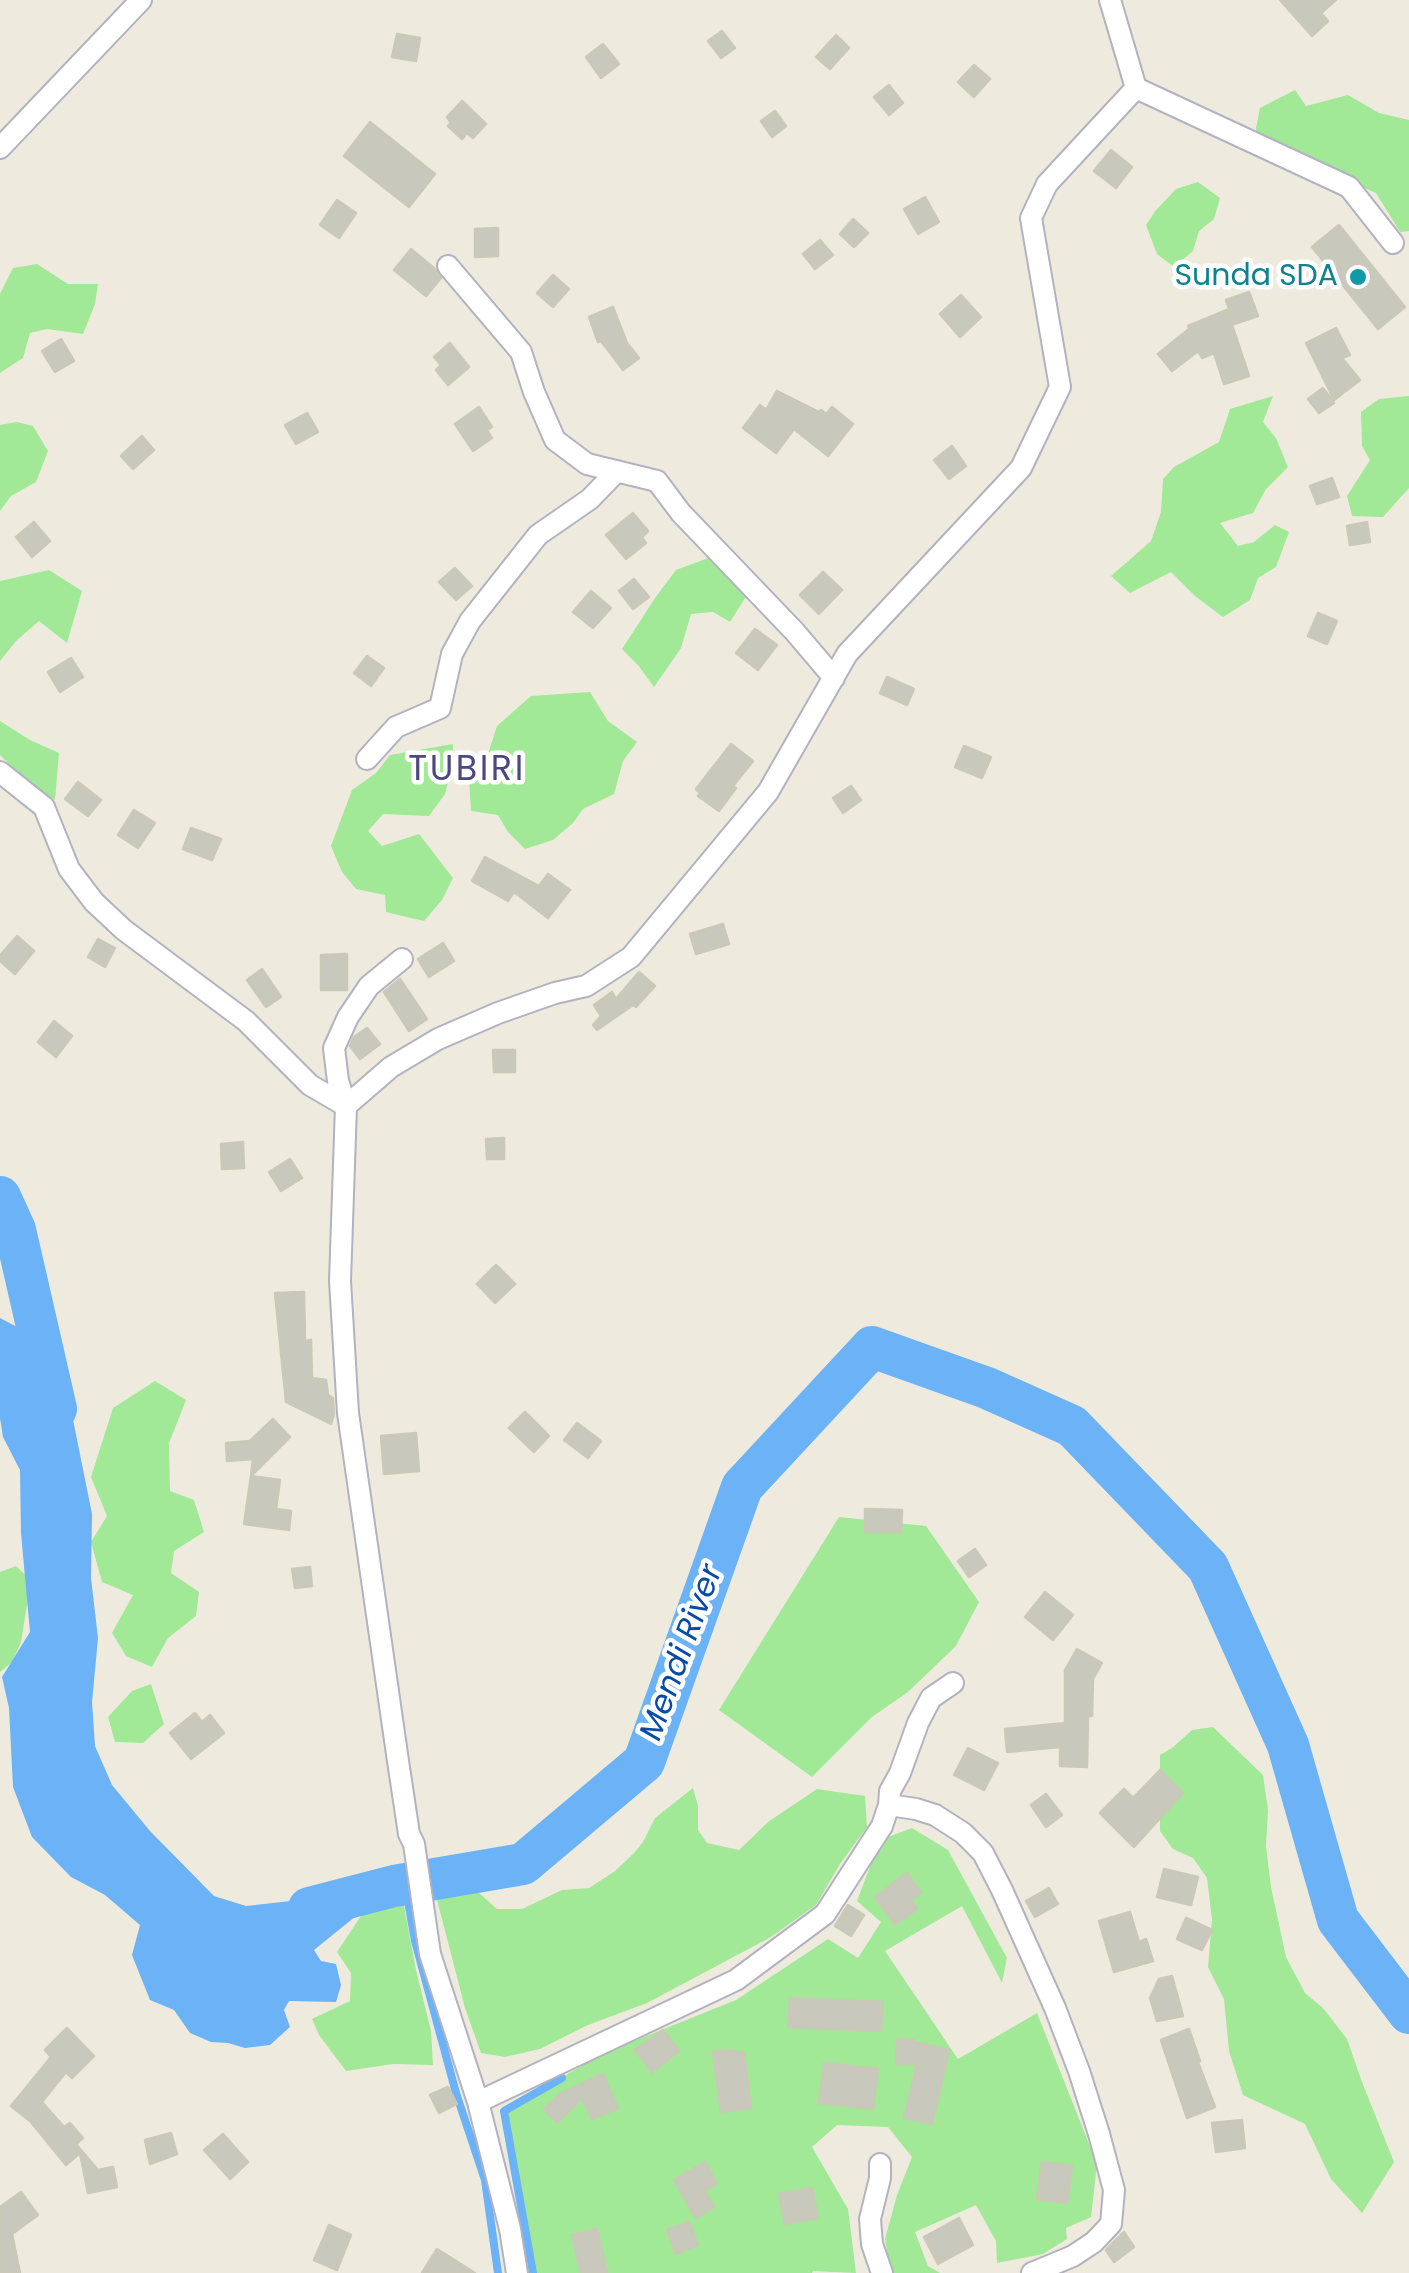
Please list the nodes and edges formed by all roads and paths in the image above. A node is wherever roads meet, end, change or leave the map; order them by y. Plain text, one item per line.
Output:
1 (141, 0) edge
2 (1110, 0) edge
3 (1136, 88) junction
4 (0, 148) edge
5 (1393, 243) dead end
6 (448, 266) dead end
7 (617, 471) junction
8 (834, 678) junction
9 (367, 759) dead end
10 (0, 772) edge
11 (402, 958) dead end
12 (346, 1106) junction
13 (953, 1684) dead end
14 (889, 1805) junction
15 (478, 2102) junction
16 (880, 2164) dead end
17 (517, 2273) edge
18 (882, 2273) edge
19 (1032, 2273) edge

1 - 4 street
2 - 3 street
3 - 5 street
3 - 8 street
6 - 7 street
7 - 8 street
7 - 9 street
8 - 12 street
10 - 12 street
11 - 12 street
12 - 15 street
13 - 14 street
14 - 15 street
14 - 19 street
15 - 17 street
16 - 18 street

